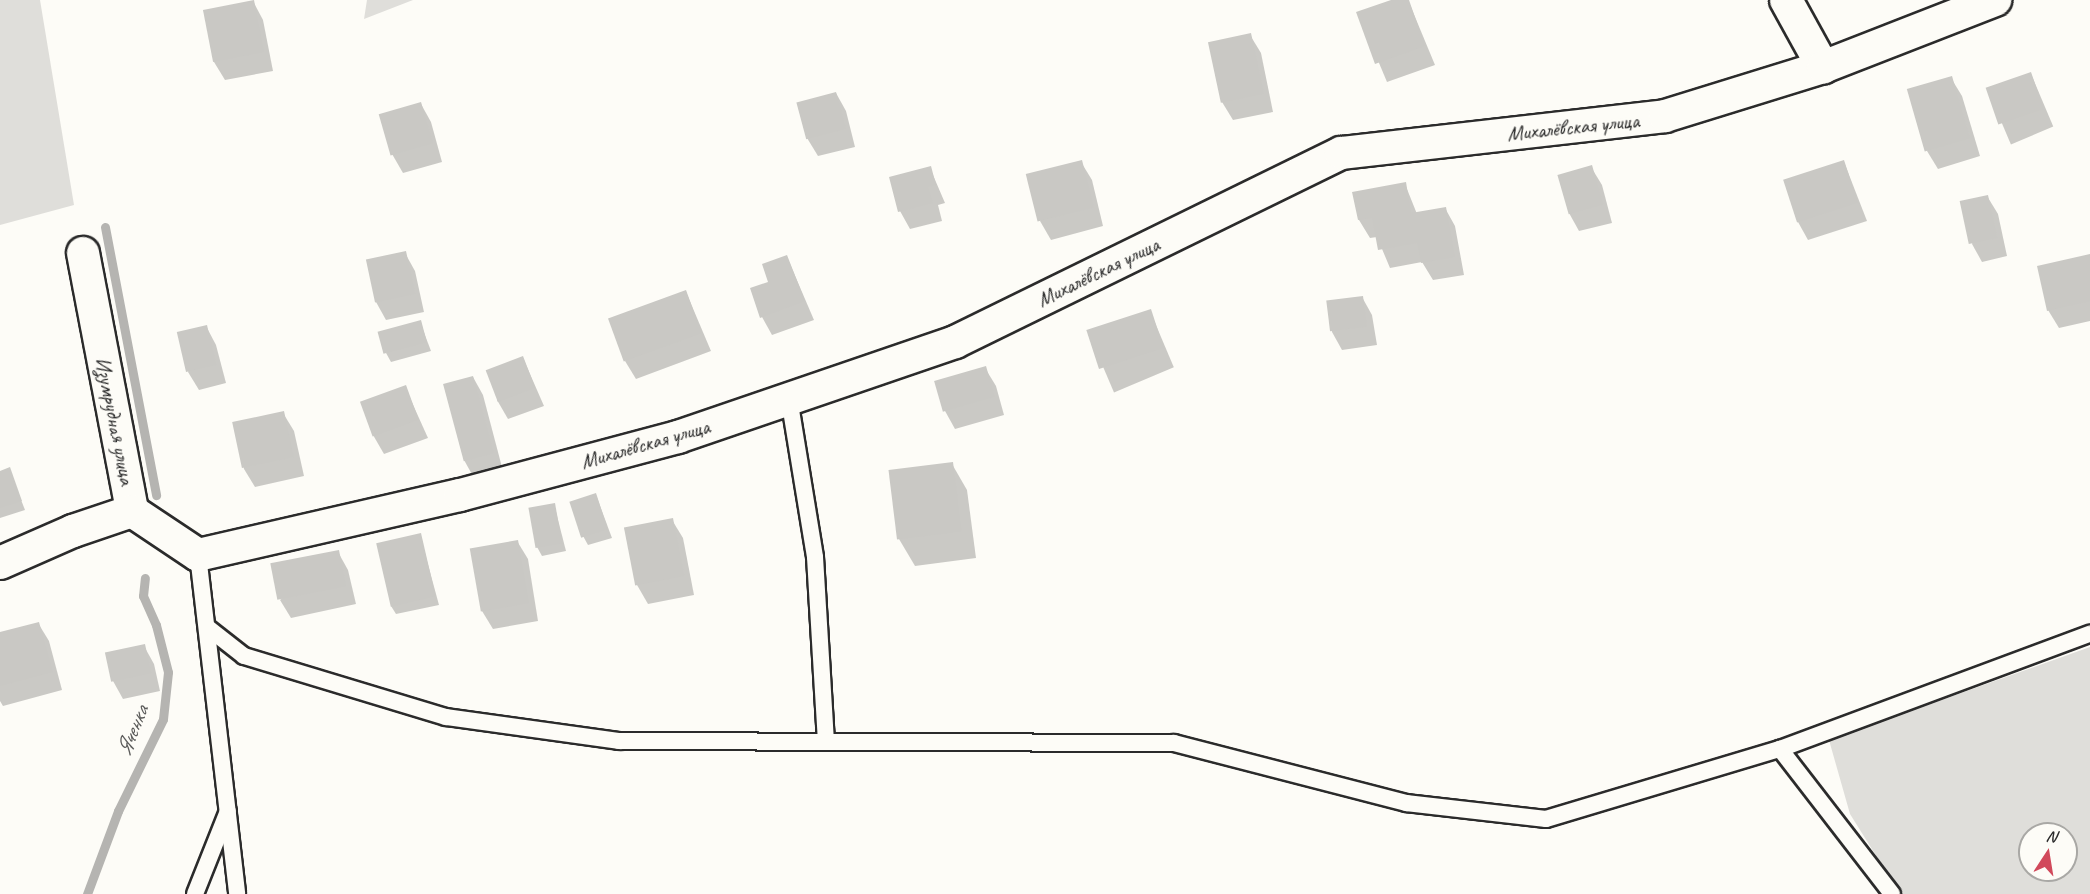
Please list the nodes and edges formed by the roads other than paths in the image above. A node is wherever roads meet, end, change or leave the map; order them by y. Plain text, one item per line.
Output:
1 (1786, 0) edge
2 (1995, 0) edge
3 (1823, 67) junction
4 (83, 253) dead end
5 (789, 398) junction
6 (132, 511) junction
7 (198, 555) junction
8 (0, 563) edge
9 (207, 627) junction
10 (2090, 634) edge
11 (826, 741) junction
12 (1780, 749) junction
13 (229, 807) junction
14 (195, 894) edge
15 (237, 894) edge
16 (1892, 894) edge

1 - 3 street
2 - 3 street, Михалёвская улица
3 - 5 street, Михалёвская улица
4 - 6 street, Изумрудная улица
5 - 7 street, Михалёвская улица
5 - 11 lane
6 - 7 street, Изумрудная улица
6 - 8 street
7 - 9 lane
9 - 11 lane
9 - 13 lane
10 - 12 lane
11 - 12 lane
12 - 16 lane
13 - 14 lane
13 - 15 lane

